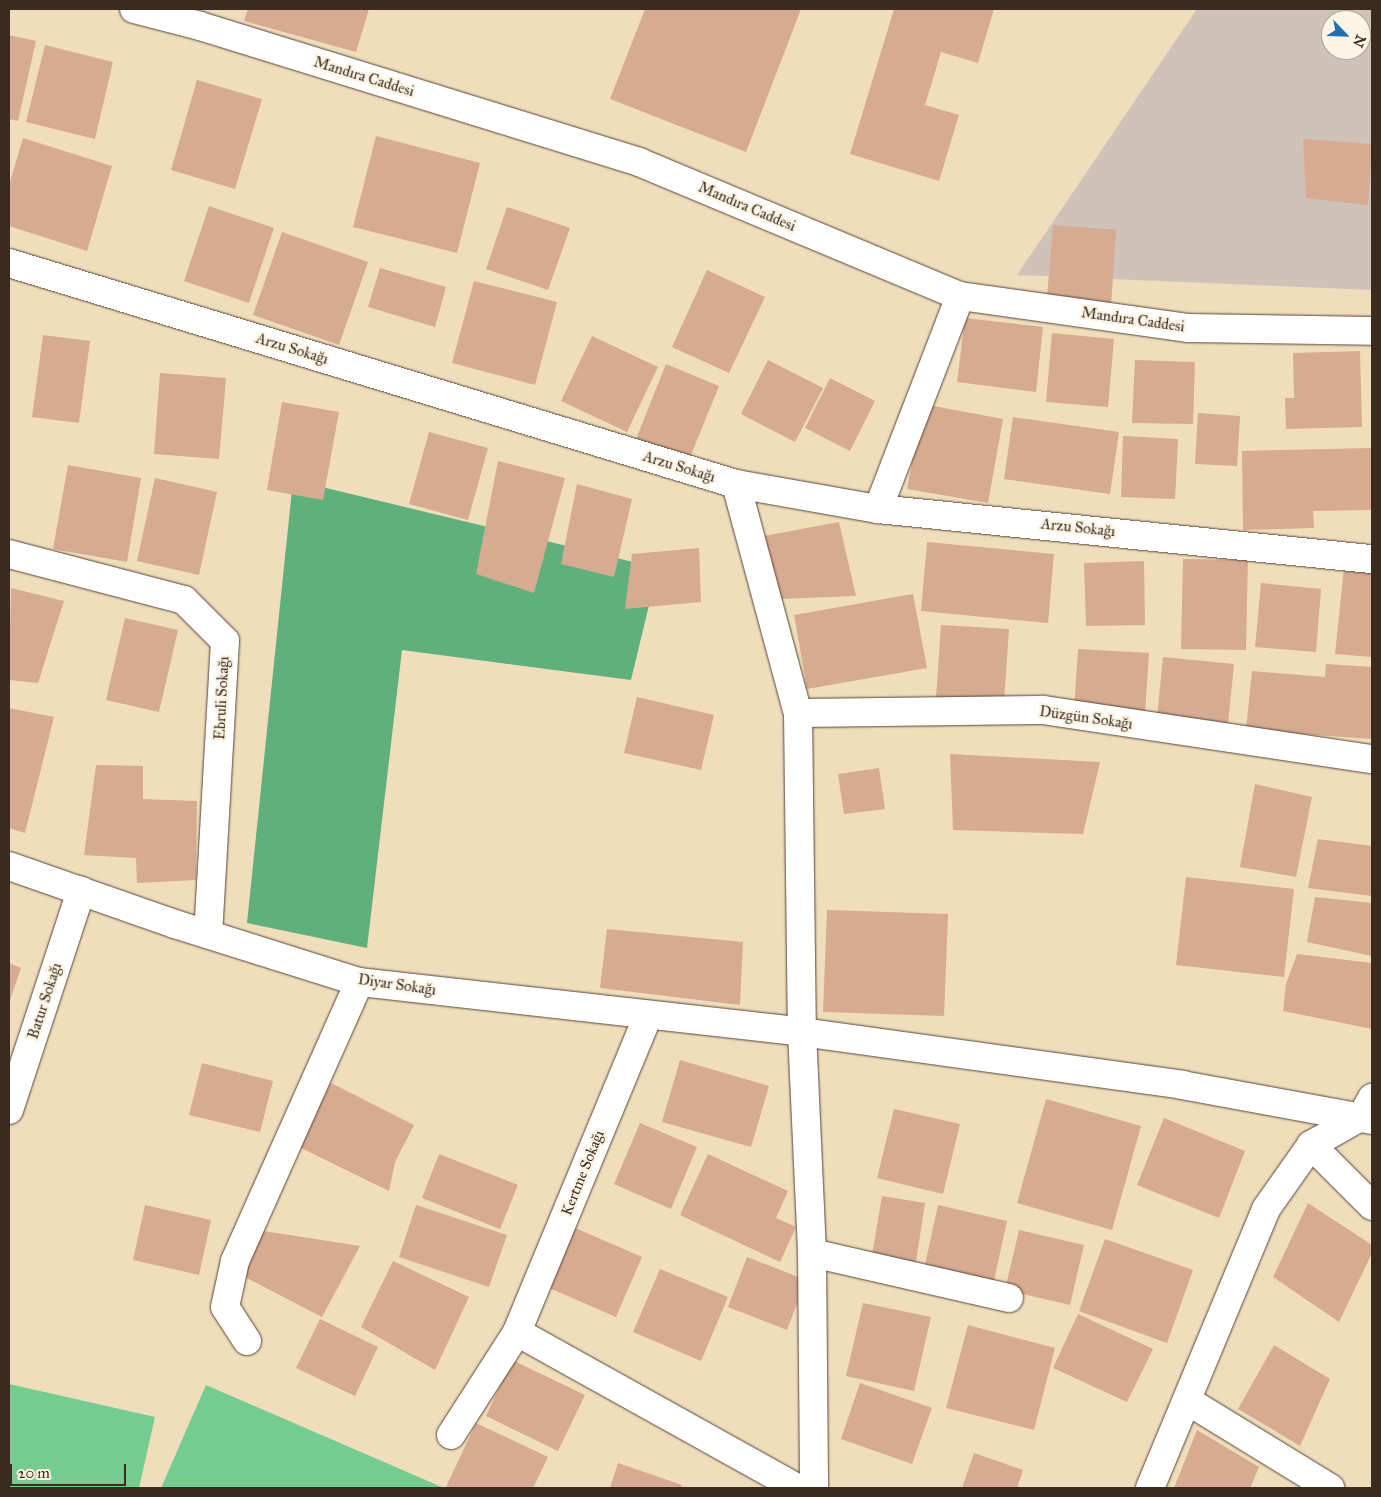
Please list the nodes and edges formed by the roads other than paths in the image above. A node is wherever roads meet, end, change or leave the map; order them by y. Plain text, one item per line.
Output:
1 (134, 9) edge
2 (9, 263) edge
3 (960, 296) junction
4 (1372, 331) edge
5 (736, 484) junction
6 (878, 509) junction
7 (9, 554) edge
8 (1372, 559) edge
9 (798, 713) junction
10 (1372, 759) edge
11 (9, 866) edge
12 (81, 891) junction
13 (208, 934) junction
14 (359, 982) junction
15 (648, 1015) junction
16 (802, 1032) junction
17 (9, 1110) edge
18 (1369, 1111) edge
19 (1311, 1145) junction
20 (1372, 1206) edge
21 (812, 1253) junction
22 (1009, 1298) dead end
23 (517, 1332) junction
24 (247, 1341) dead end
25 (1188, 1401) junction
26 (451, 1436) dead end
27 (797, 1488) edge
28 (814, 1488) edge
29 (1150, 1488) edge
30 (1330, 1488) edge

1 - 3 street, Mandıra Caddesi
2 - 5 street, Arzu Sokağı
3 - 4 street, Mandıra Caddesi
3 - 6 street
5 - 6 street, Arzu Sokağı
5 - 9 street
6 - 8 street, Arzu Sokağı
7 - 13 street, Ebruli Sokağı
9 - 10 street, Düzgün Sokağı
9 - 16 street
11 - 12 street, Diyar Sokağı
12 - 13 street, Diyar Sokağı
12 - 17 street, Batur Sokağı
13 - 14 street, Diyar Sokağı
14 - 15 street, Diyar Sokağı
14 - 24 street
15 - 16 street, Diyar Sokağı
15 - 23 street, Kertme Sokağı
16 - 18 street, Diyar Sokağı
16 - 21 street
18 - 19 street
19 - 20 street
19 - 25 street
21 - 22 street
21 - 28 street
23 - 26 street, Kertme Sokağı
23 - 27 street
25 - 29 street
25 - 30 street

